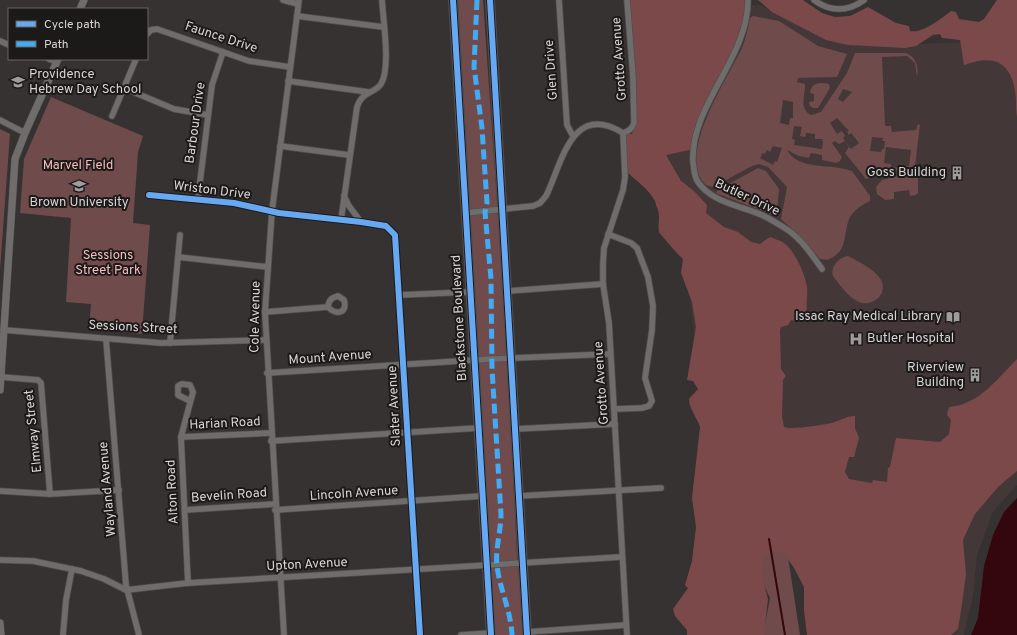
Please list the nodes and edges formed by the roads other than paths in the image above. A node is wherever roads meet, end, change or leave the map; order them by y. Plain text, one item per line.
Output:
1 (283, 0) edge
2 (382, 0) edge
3 (453, 0) edge
4 (490, 0) edge
5 (559, 0) edge
6 (627, 0) edge
7 (748, 0) edge
8 (814, 0) edge
9 (864, 0) edge
10 (298, 2) edge
11 (297, 16) junction
12 (384, 26) junction
13 (148, 33) edge
14 (224, 52) junction
15 (58, 60) edge
16 (136, 60) edge
17 (290, 67) junction
18 (288, 81) junction
19 (124, 88) junction
20 (368, 92) junction
21 (208, 115) junction
22 (112, 116) dead end
23 (0, 120) edge
24 (623, 132) junction
25 (25, 133) junction
26 (573, 136) junction
27 (280, 146) junction
28 (349, 155) junction
29 (149, 195) dead end
30 (344, 196) junction
31 (198, 198) junction
32 (502, 210) junction
33 (272, 211) junction
34 (465, 213) junction
35 (341, 220) junction
36 (361, 222) junction
37 (608, 234) junction
38 (180, 235) dead end
39 (178, 257) junction
40 (268, 267) junction
41 (822, 269) dead end
42 (603, 284) junction
43 (507, 291) junction
44 (469, 292) junction
45 (399, 295) junction
46 (328, 307) dead end
47 (265, 312) junction
48 (2, 330) edge
49 (106, 339) junction
50 (266, 340) junction
51 (170, 343) junction
52 (610, 354) junction
53 (511, 358) junction
54 (473, 360) junction
55 (404, 364) junction
56 (267, 373) junction
57 (1, 377) edge
58 (0, 390) edge
59 (190, 401) dead end
60 (615, 409) junction
61 (615, 424) junction
62 (478, 428) junction
63 (515, 429) junction
64 (407, 432) junction
65 (270, 433) junction
66 (181, 437) junction
67 (271, 441) junction
68 (661, 488) dead end
69 (119, 490) junction
70 (618, 490) junction
71 (0, 491) edge
72 (50, 494) junction
73 (482, 496) junction
74 (519, 496) junction
75 (411, 501) junction
76 (275, 507) junction
77 (185, 510) junction
78 (621, 558) junction
79 (0, 560) edge
80 (523, 563) junction
81 (487, 566) junction
82 (72, 569) junction
83 (416, 570) junction
84 (280, 578) junction
85 (188, 583) junction
86 (126, 590) junction
87 (0, 624) edge
88 (626, 625) junction
89 (527, 633) edge
90 (491, 634) edge
91 (1, 635) edge
92 (63, 635) edge
93 (139, 635) edge
94 (284, 635) edge
95 (420, 635) edge
96 (460, 635) edge
97 (627, 635) edge

1 - 10 street
2 - 12 street
3 - 34 main road, Blackstone Boulevard
4 - 32 main road
5 - 26 street, Glen Drive
6 - 24 street, Grotto Avenue
7 - 41 street, Butler Drive
8 - 9 street
10 - 11 street, Cole Avenue
11 - 12 street
11 - 17 street, Cole Avenue
12 - 20 street
13 - 14 street, Faunce Drive
14 - 17 street, Faunce Drive
14 - 21 street, Barbour Drive
15 - 25 street
16 - 19 street
17 - 18 street, Cole Avenue
18 - 20 street
18 - 27 street, Cole Avenue
19 - 21 street
19 - 22 street
20 - 28 street
21 - 31 street, Barbour Drive
23 - 25 street
24 - 26 street
24 - 37 street, Grotto Avenue
25 - 48 street
26 - 32 street
27 - 28 street
27 - 33 street, Cole Avenue
28 - 30 street
29 - 31 street, Wriston Drive
30 - 35 street
30 - 36 street
31 - 33 street, Wriston Drive
32 - 34 street
32 - 43 main road
33 - 35 street, Wriston Drive
33 - 40 street, Cole Avenue
34 - 44 main road, Blackstone Boulevard
35 - 36 street, Slater Avenue
36 - 45 street, Slater Avenue
37 - 42 street, Grotto Avenue
37 - 60 street
38 - 39 street
39 - 40 street
39 - 51 street
40 - 47 street, Cole Avenue
42 - 43 street
42 - 52 street, Grotto Avenue
43 - 53 main road
44 - 45 street
44 - 54 main road, Blackstone Boulevard
45 - 55 street, Slater Avenue
46 - 47 street
47 - 50 street, Cole Avenue
48 - 49 street, Sessions Street
48 - 57 street
49 - 51 street, Sessions Street
49 - 69 street, Wayland Avenue
50 - 51 street, Sessions Street
50 - 56 street, Cole Avenue
52 - 53 street, Mount Avenue
52 - 60 street, Grotto Avenue
53 - 54 street, Mount Avenue
53 - 63 main road
54 - 55 street, Mount Avenue
54 - 62 main road, Blackstone Boulevard
55 - 56 street, Mount Avenue
55 - 64 street, Slater Avenue
56 - 65 street, Cole Avenue
57 - 58 street
57 - 72 street, Elmway Street
59 - 66 street, Alton Road
60 - 61 street, Grotto Avenue
61 - 63 street
61 - 70 street, Grotto Avenue
62 - 64 street
62 - 73 main road, Blackstone Boulevard
63 - 74 main road
64 - 67 street
64 - 75 street, Slater Avenue
65 - 66 street, Harian Road
65 - 67 street, Cole Avenue
66 - 77 street, Alton Road
67 - 76 street, Cole Avenue
68 - 70 street
69 - 72 street
69 - 86 street, Wayland Avenue
70 - 74 street
70 - 78 street, Grotto Avenue
71 - 72 street
73 - 75 street, Lincoln Avenue
73 - 81 main road, Blackstone Boulevard
74 - 80 main road
75 - 76 street, Lincoln Avenue
75 - 83 street, Slater Avenue
76 - 77 street, Bevelin Road
76 - 84 street, Cole Avenue
77 - 85 street, Alton Road
78 - 80 street, Upton Avenue
78 - 88 street, Grotto Avenue
79 - 82 street
80 - 81 street, Upton Avenue
80 - 89 main road
81 - 83 street, Upton Avenue
81 - 90 main road, Blackstone Boulevard
82 - 86 street
82 - 92 street
83 - 84 street, Upton Avenue
83 - 95 street, Slater Avenue
84 - 85 street, Upton Avenue
84 - 94 street, Cole Avenue
85 - 86 street, Upton Avenue
86 - 93 street, Wayland Avenue
87 - 91 street
88 - 89 street
88 - 97 street, Grotto Avenue
90 - 96 street

